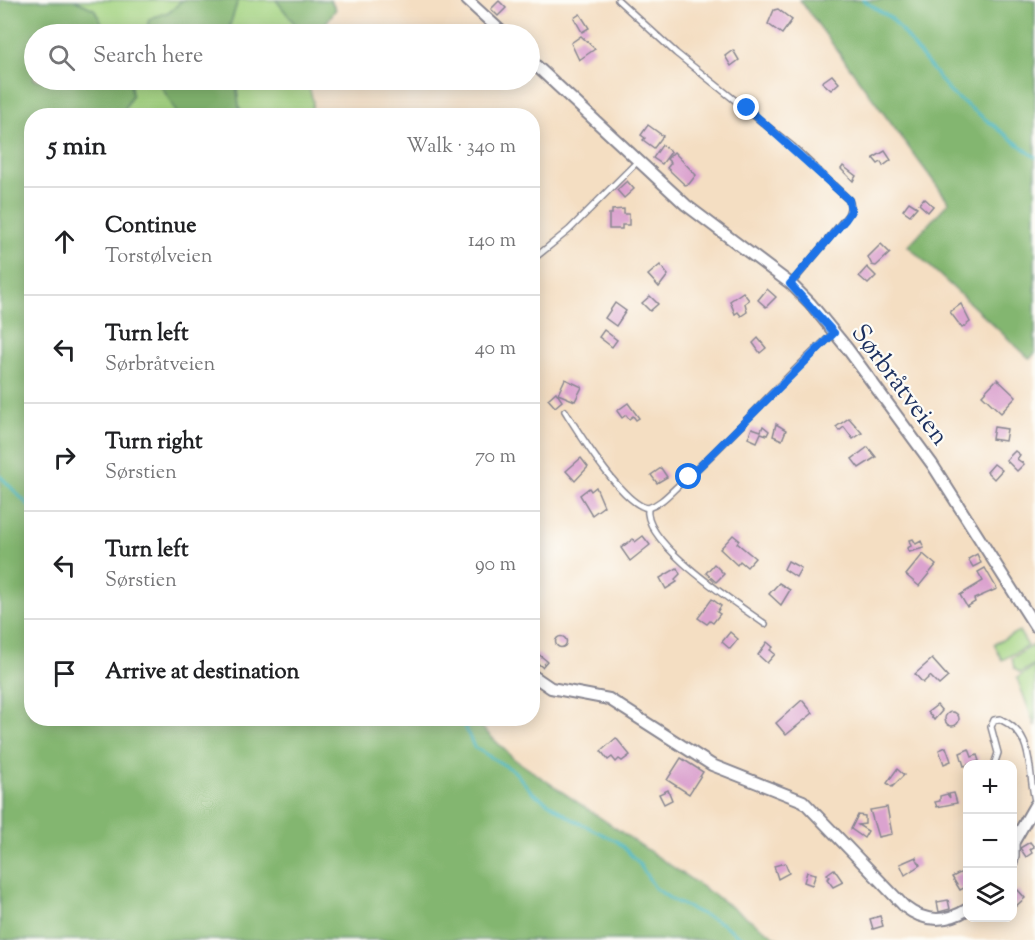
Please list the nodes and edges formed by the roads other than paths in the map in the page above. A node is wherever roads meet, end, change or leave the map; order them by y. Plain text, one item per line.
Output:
1 (467, 0) edge
2 (618, 0) edge
3 (493, 24) edge
4 (540, 69) edge
5 (638, 160) junction
6 (540, 254) edge
7 (790, 284) junction
8 (834, 333) junction
9 (565, 411) dead end
10 (648, 508) junction
11 (765, 624) dead end
12 (1035, 626) edge
13 (540, 680) edge
14 (996, 760) edge
15 (1035, 803) edge
16 (1017, 837) edge
17 (963, 911) edge

1 - 3 street
2 - 7 lane
4 - 5 street, Sørbråtveien
5 - 6 lane
5 - 7 street, Sørbråtveien
7 - 8 street, Sørbråtveien
8 - 10 lane
8 - 12 street, Sørbråtveien
9 - 10 lane
10 - 11 lane
13 - 17 street
14 - 15 lane
15 - 16 street

